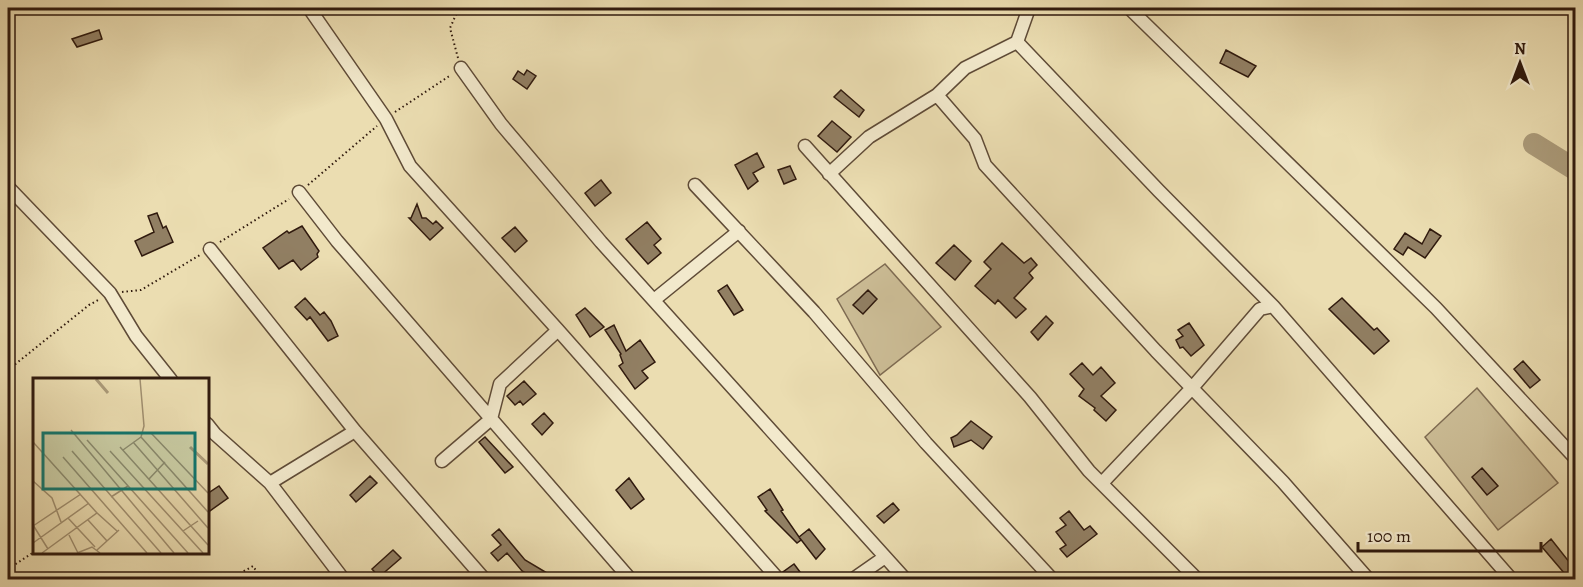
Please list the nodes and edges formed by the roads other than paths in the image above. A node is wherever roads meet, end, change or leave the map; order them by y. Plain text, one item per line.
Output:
1 (309, 8) edge
2 (1029, 8) edge
3 (1129, 8) edge
4 (1017, 42) junction
5 (461, 68) road end
6 (937, 95) junction
7 (805, 146) dead end
8 (829, 174) junction
9 (695, 185) dead end
10 (8, 187) edge
11 (299, 192) road end
12 (739, 231) junction
13 (210, 249) road end
14 (654, 300) junction
15 (1273, 306) junction
16 (558, 330) junction
17 (169, 378) edge
18 (1192, 388) junction
19 (491, 419) junction
20 (208, 425) edge
21 (355, 431) junction
22 (1575, 459) edge
23 (442, 461) dead end
24 (270, 483) junction
25 (1102, 483) junction
26 (885, 557) junction
27 (344, 579) edge
28 (485, 579) edge
29 (631, 579) edge
30 (779, 579) edge
31 (852, 579) edge
32 (906, 579) edge
33 (1053, 579) edge
34 (1198, 579) edge
35 (1369, 579) edge
36 (1512, 579) edge

1 - 16 street
2 - 4 street
3 - 22 street
4 - 6 street
4 - 15 street
5 - 14 street
6 - 8 street
6 - 18 street
7 - 8 street
8 - 25 street
9 - 12 street
10 - 17 street
11 - 19 street
12 - 14 street
12 - 33 street
13 - 21 street
14 - 26 street
15 - 18 street
15 - 36 street
16 - 19 street
16 - 30 street
18 - 25 street
18 - 35 street
19 - 23 street
19 - 29 street
20 - 24 street
21 - 24 street
21 - 28 street
24 - 27 street
25 - 34 street
26 - 31 street
26 - 32 street

